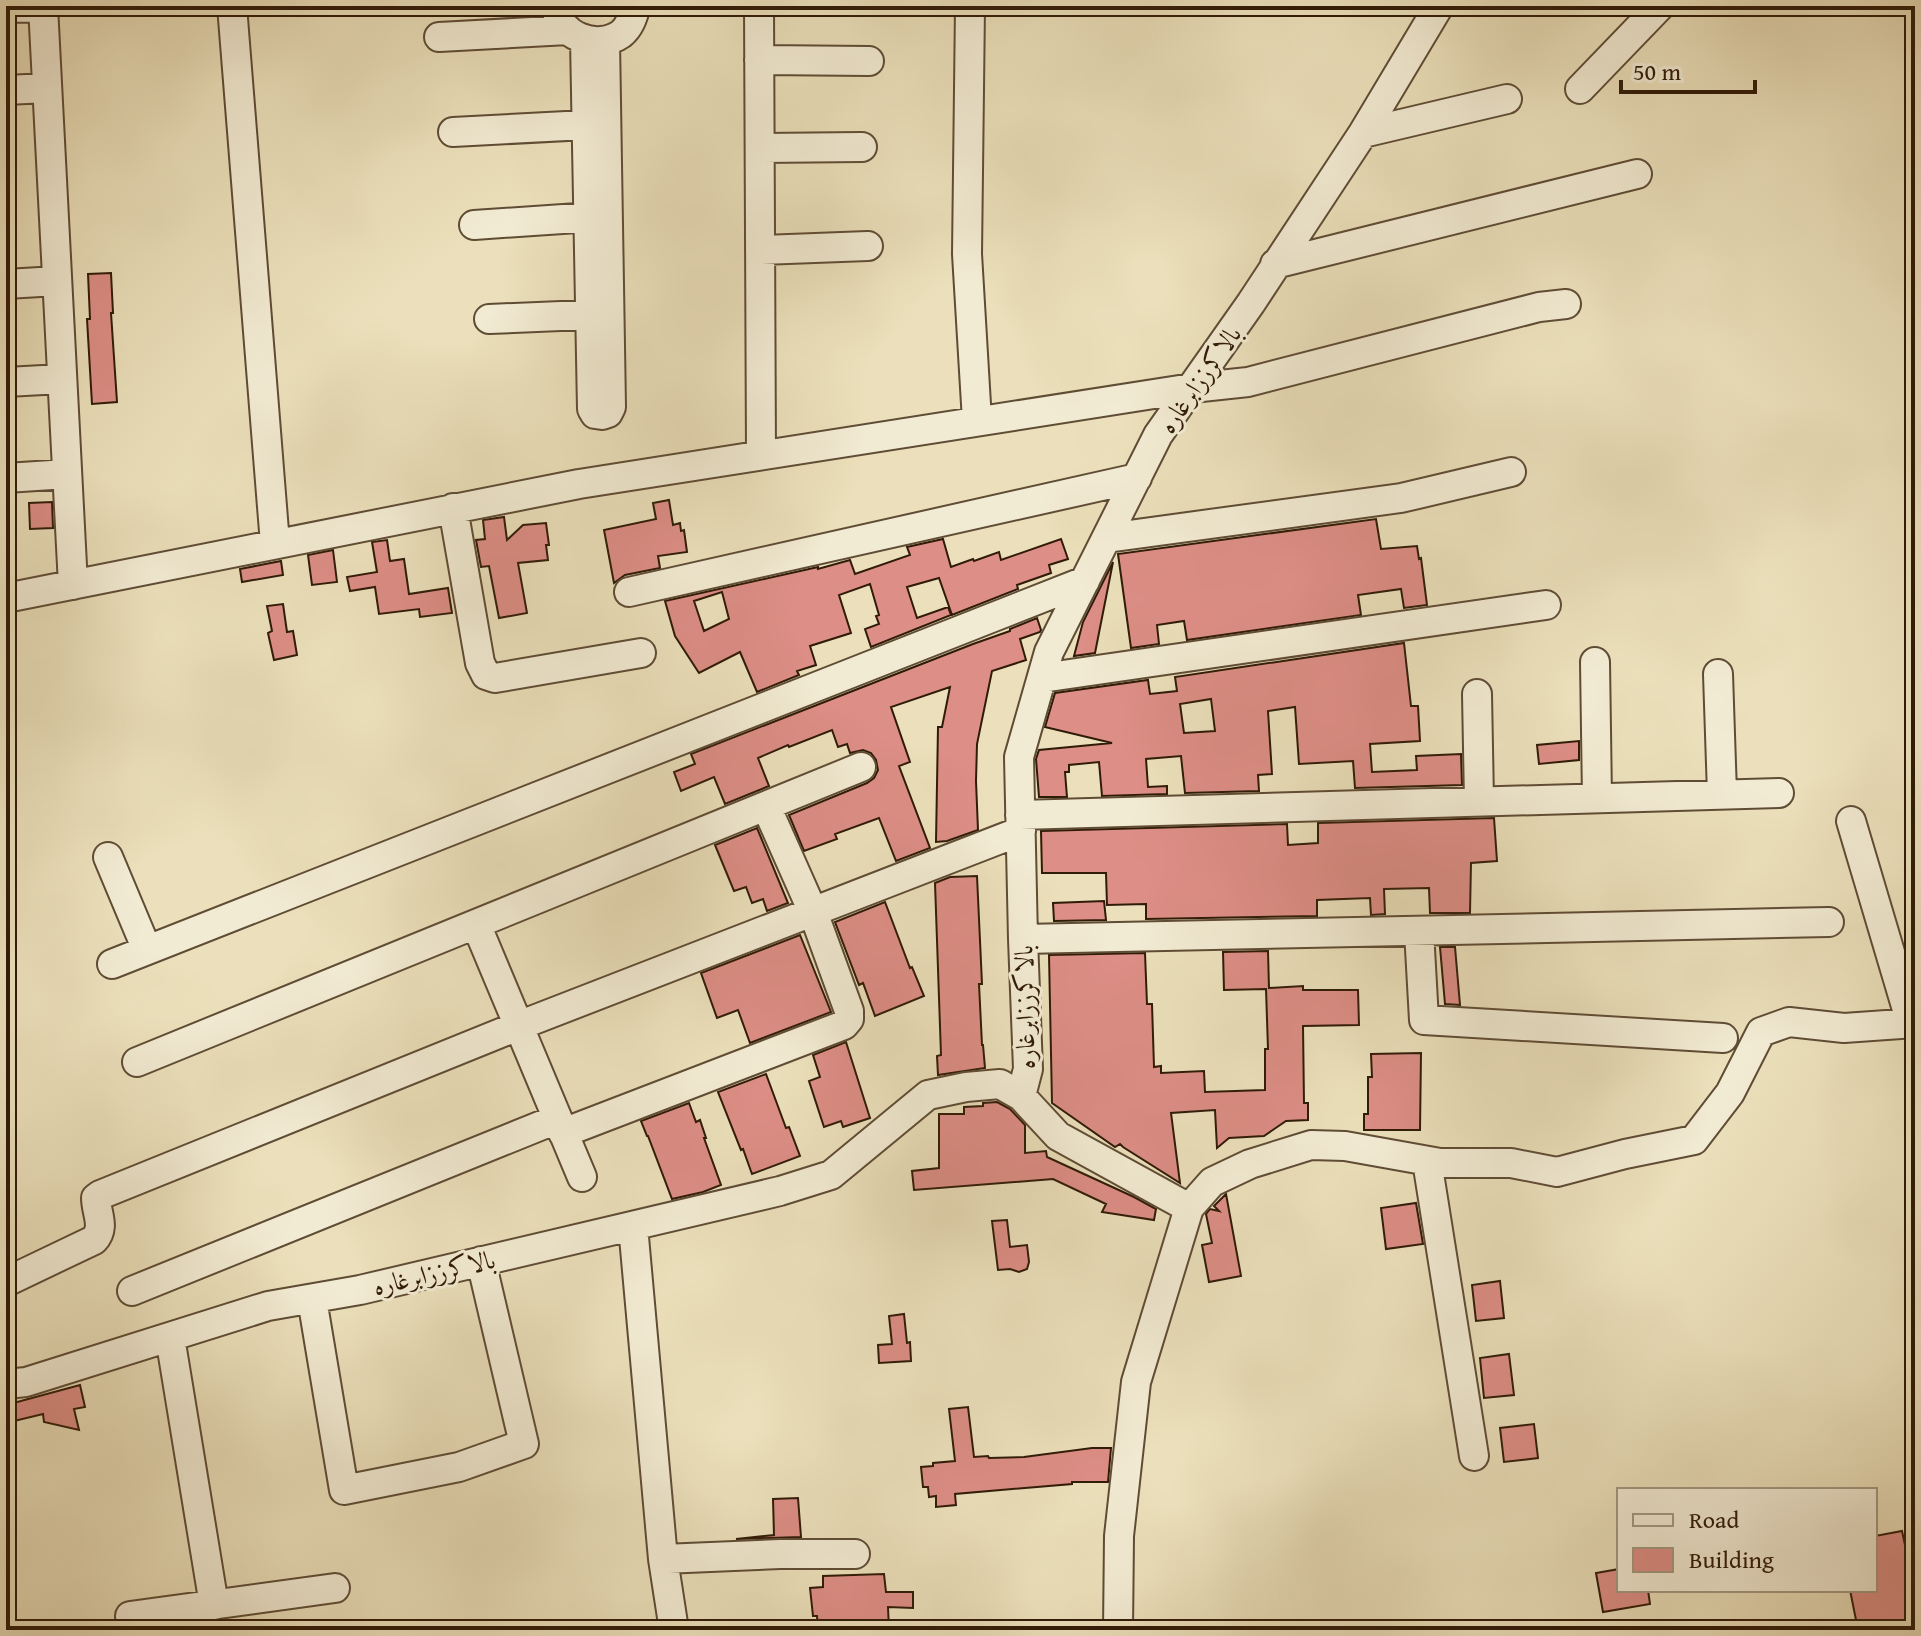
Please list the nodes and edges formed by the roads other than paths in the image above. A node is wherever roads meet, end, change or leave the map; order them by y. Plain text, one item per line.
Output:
1 (43, 6) edge
2 (232, 6) edge
3 (636, 6) edge
4 (759, 6) edge
5 (970, 6) edge
6 (1439, 6) edge
7 (1660, 6) edge
8 (6, 8) edge
9 (578, 29) edge
10 (439, 37) dead end
11 (759, 60) junction
12 (869, 61) dead end
13 (47, 88) junction
14 (1580, 89) dead end
15 (6, 90) edge
16 (1507, 99) dead end
17 (596, 125) junction
18 (453, 132) dead end
19 (1363, 133) junction
20 (862, 147) dead end
21 (760, 148) junction
22 (1637, 174) dead end
23 (598, 216) junction
24 (474, 225) dead end
25 (868, 246) dead end
26 (760, 250) junction
27 (1275, 264) junction
28 (57, 281) junction
29 (6, 284) edge
30 (1566, 304) dead end
31 (600, 314) junction
32 (489, 319) dead end
33 (600, 362) dead end
34 (62, 379) junction
35 (6, 382) edge
36 (1192, 388) junction
37 (977, 421) junction
38 (761, 455) junction
39 (1511, 472) dead end
40 (67, 474) junction
41 (6, 478) edge
42 (1137, 478) junction
43 (453, 508) junction
44 (1107, 538) junction
45 (275, 544) junction
46 (1085, 581) junction
47 (73, 585) junction
48 (629, 592) dead end
49 (6, 598) edge
50 (1546, 605) dead end
51 (641, 653) dead end
52 (1595, 662) dead end
53 (1718, 674) dead end
54 (1042, 678) junction
55 (1477, 694) dead end
56 (861, 767) dead end
57 (1779, 793) dead end
58 (1722, 794) junction
59 (1597, 798) junction
60 (1479, 801) junction
61 (766, 806) junction
62 (1851, 821) dead end
63 (1021, 823) junction
64 (108, 857) dead end
65 (813, 912) junction
66 (1829, 922) dead end
67 (476, 924) junction
68 (1419, 931) junction
69 (1023, 939) junction
70 (147, 950) junction
71 (112, 964) dead end
72 (1913, 1023) edge
73 (518, 1026) junction
74 (1723, 1038) dead end
75 (137, 1062) dead end
76 (1021, 1096) junction
77 (560, 1126) junction
78 (1427, 1161) junction
79 (582, 1177) dead end
80 (1189, 1208) junction
81 (633, 1226) junction
82 (481, 1261) junction
83 (6, 1282) edge
84 (132, 1291) dead end
85 (312, 1299) junction
86 (170, 1337) junction
87 (6, 1384) edge
88 (1474, 1456) dead end
89 (855, 1554) dead end
90 (663, 1559) junction
91 (335, 1588) dead end
92 (214, 1605) junction
93 (130, 1616) dead end
94 (184, 1620) edge
95 (674, 1630) edge
96 (1118, 1630) edge

1 - 8 street
1 - 13 street
2 - 45 street
3 - 9 street
4 - 11 street
5 - 37 street
6 - 19 street, بالاکرززابرغاره
7 - 14 street
9 - 10 street
9 - 17 street
11 - 12 street
11 - 21 street
13 - 15 street
13 - 28 street
16 - 19 street
17 - 18 street
17 - 23 street
19 - 27 street, بالاکرززابرغاره
20 - 21 street
21 - 26 street
22 - 27 street
23 - 24 street
23 - 31 street
25 - 26 street
26 - 38 street
27 - 36 street, بالاکرززابرغاره
28 - 29 street
28 - 34 street
30 - 36 street
31 - 32 street
31 - 33 street
34 - 35 street
34 - 40 street
36 - 37 street
36 - 42 street, بالاکرززابرغاره
37 - 38 street
38 - 43 street
39 - 44 street
40 - 41 street
40 - 47 street
42 - 44 street, بالاکرززابرغاره
42 - 48 street
43 - 45 street
43 - 51 street
44 - 46 street, بالاکرززابرغاره
45 - 47 street
46 - 54 street, بالاکرززابرغاره
46 - 70 street
47 - 49 street
50 - 54 street
52 - 59 street
53 - 58 street
54 - 63 street, بالاکرززابرغاره
55 - 60 street
56 - 61 street
57 - 58 street
58 - 59 street
59 - 60 street
60 - 63 street
61 - 65 street
61 - 67 street
62 - 72 street
63 - 65 street
63 - 69 street, بالاکرززابرغاره
64 - 70 street
65 - 73 street
65 - 77 street
66 - 68 street
67 - 73 street
67 - 75 street
68 - 69 street
68 - 74 street
69 - 76 street, بالاکرززابرغاره
70 - 71 street
72 - 78 street
73 - 77 street
73 - 83 street
76 - 80 street
76 - 81 street, بالاکرززابرغاره
77 - 79 street
77 - 84 street
78 - 80 street
78 - 88 street
80 - 96 street
81 - 82 street, بالاکرززابرغاره
81 - 90 street
82 - 85 street, بالاکرززابرغاره
82 - 85 street
85 - 86 street, بالاکرززابرغاره
86 - 87 street, بالاکرززابرغاره
86 - 92 street
89 - 90 street
90 - 95 street
91 - 92 street
92 - 94 street
93 - 94 street

